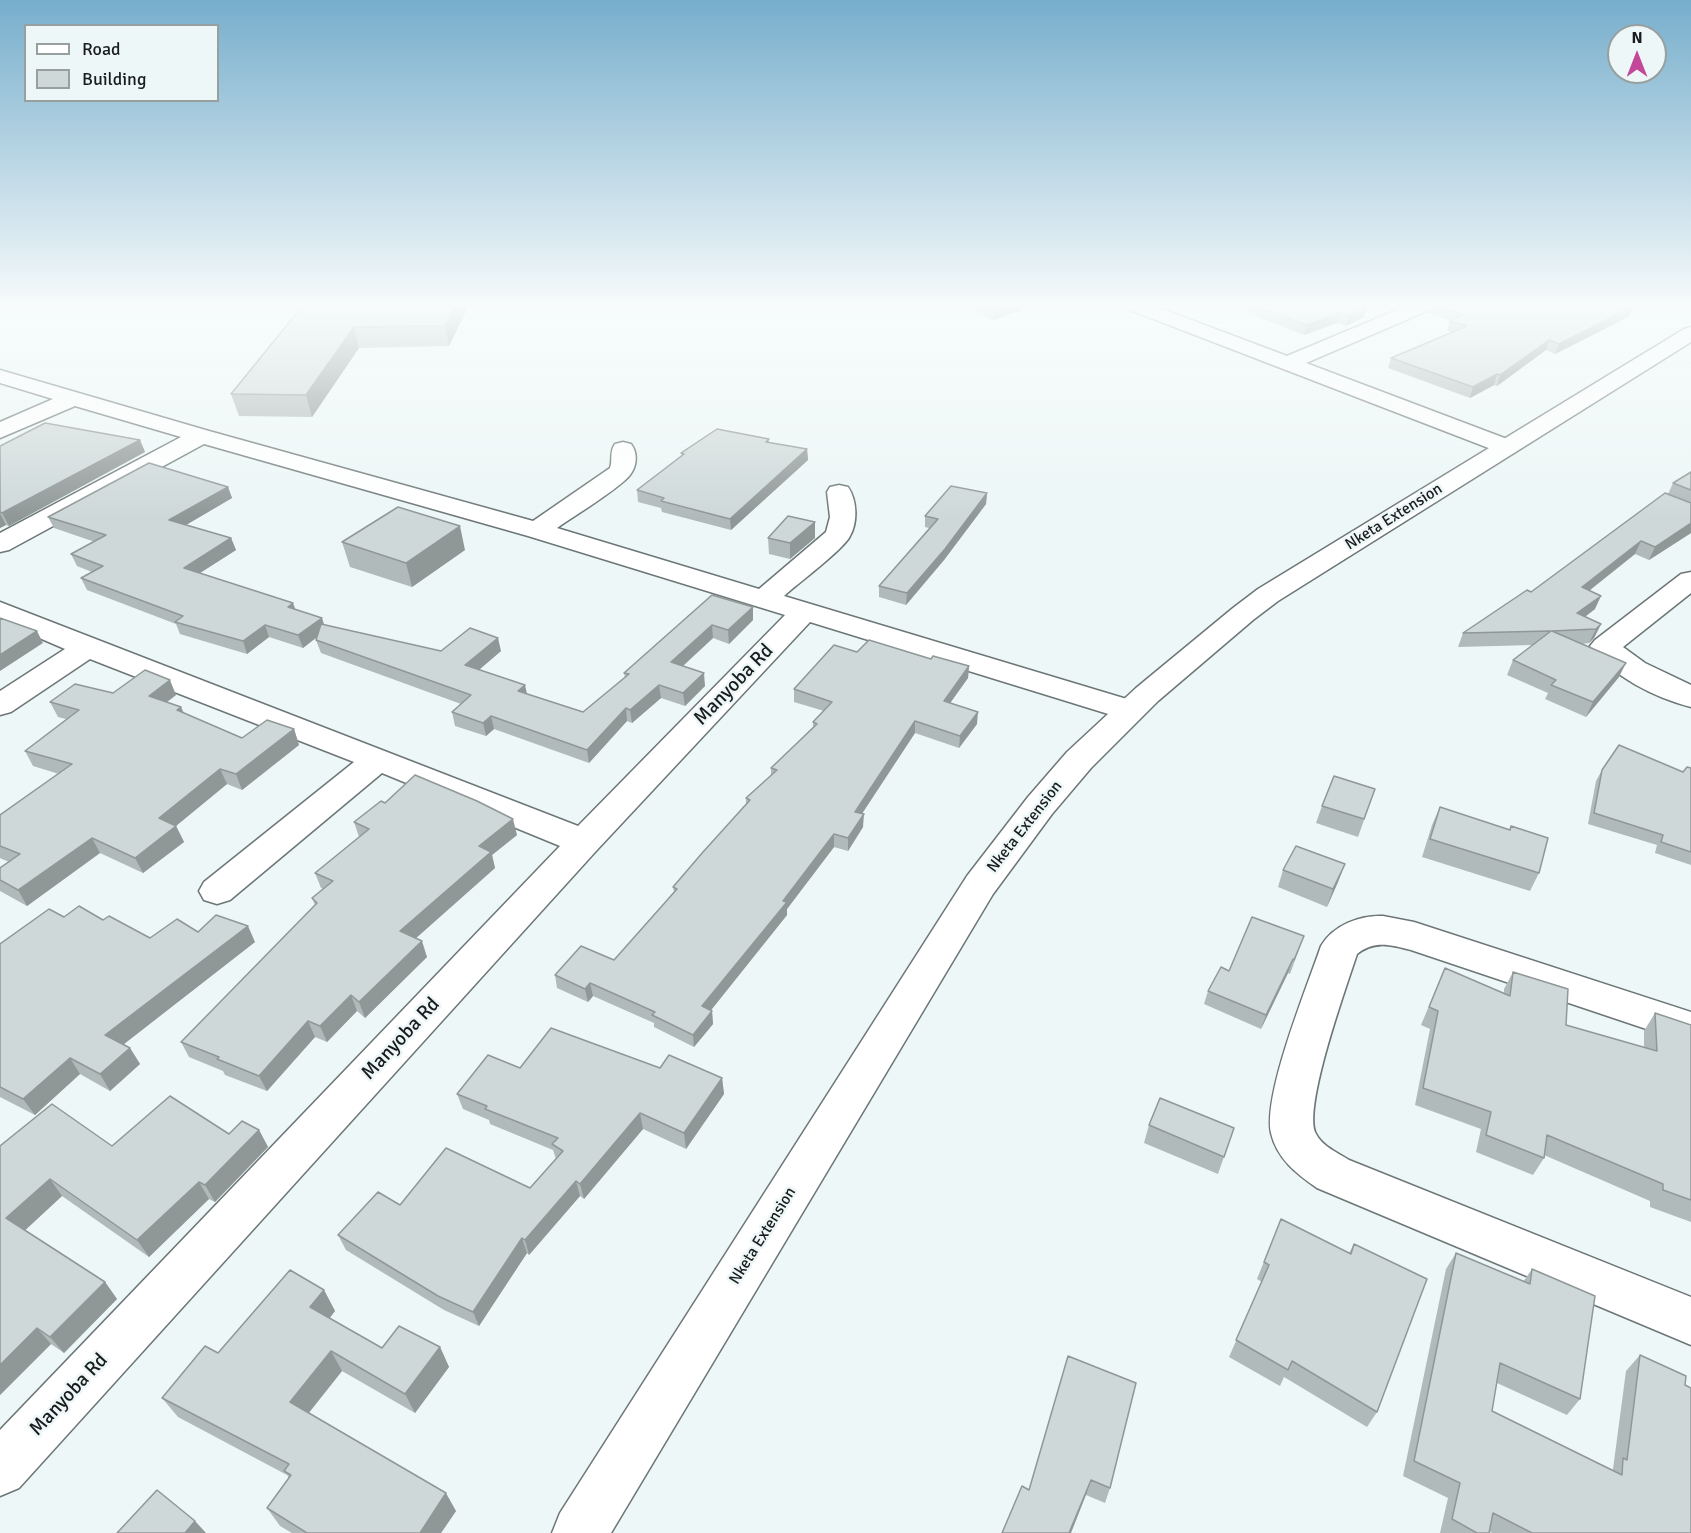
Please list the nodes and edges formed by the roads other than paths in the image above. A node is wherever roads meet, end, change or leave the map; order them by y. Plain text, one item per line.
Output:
1 (0, 376) edge
2 (1321, 376) edge
3 (1622, 376) edge
4 (74, 398) junction
5 (0, 431) edge
6 (201, 436) junction
7 (1507, 447) junction
8 (623, 449) dead end
9 (839, 492) dead end
10 (537, 530) junction
11 (0, 544) edge
12 (1691, 580) edge
13 (765, 598) junction
14 (0, 611) edge
15 (804, 612) junction
16 (87, 648) junction
17 (1691, 697) edge
18 (0, 705) edge
19 (1129, 710) junction
20 (378, 759) junction
21 (584, 842) junction
22 (217, 891) dead end
23 (1691, 1028) edge
24 (1691, 1321) edge
25 (0, 1469) edge
26 (580, 1533) edge

1 - 4 street
2 - 7 street
3 - 7 street, Nketa Extension
4 - 5 street
4 - 6 street
6 - 10 street
6 - 11 street
7 - 19 street, Nketa Extension
8 - 10 street
9 - 13 street
10 - 13 street
12 - 17 street
13 - 15 street
14 - 16 street
15 - 19 street
15 - 21 street, Manyoba Rd
16 - 18 street
16 - 20 street
19 - 26 street, Nketa Extension
20 - 21 street
20 - 22 street
21 - 25 street, Manyoba Rd
23 - 24 street

